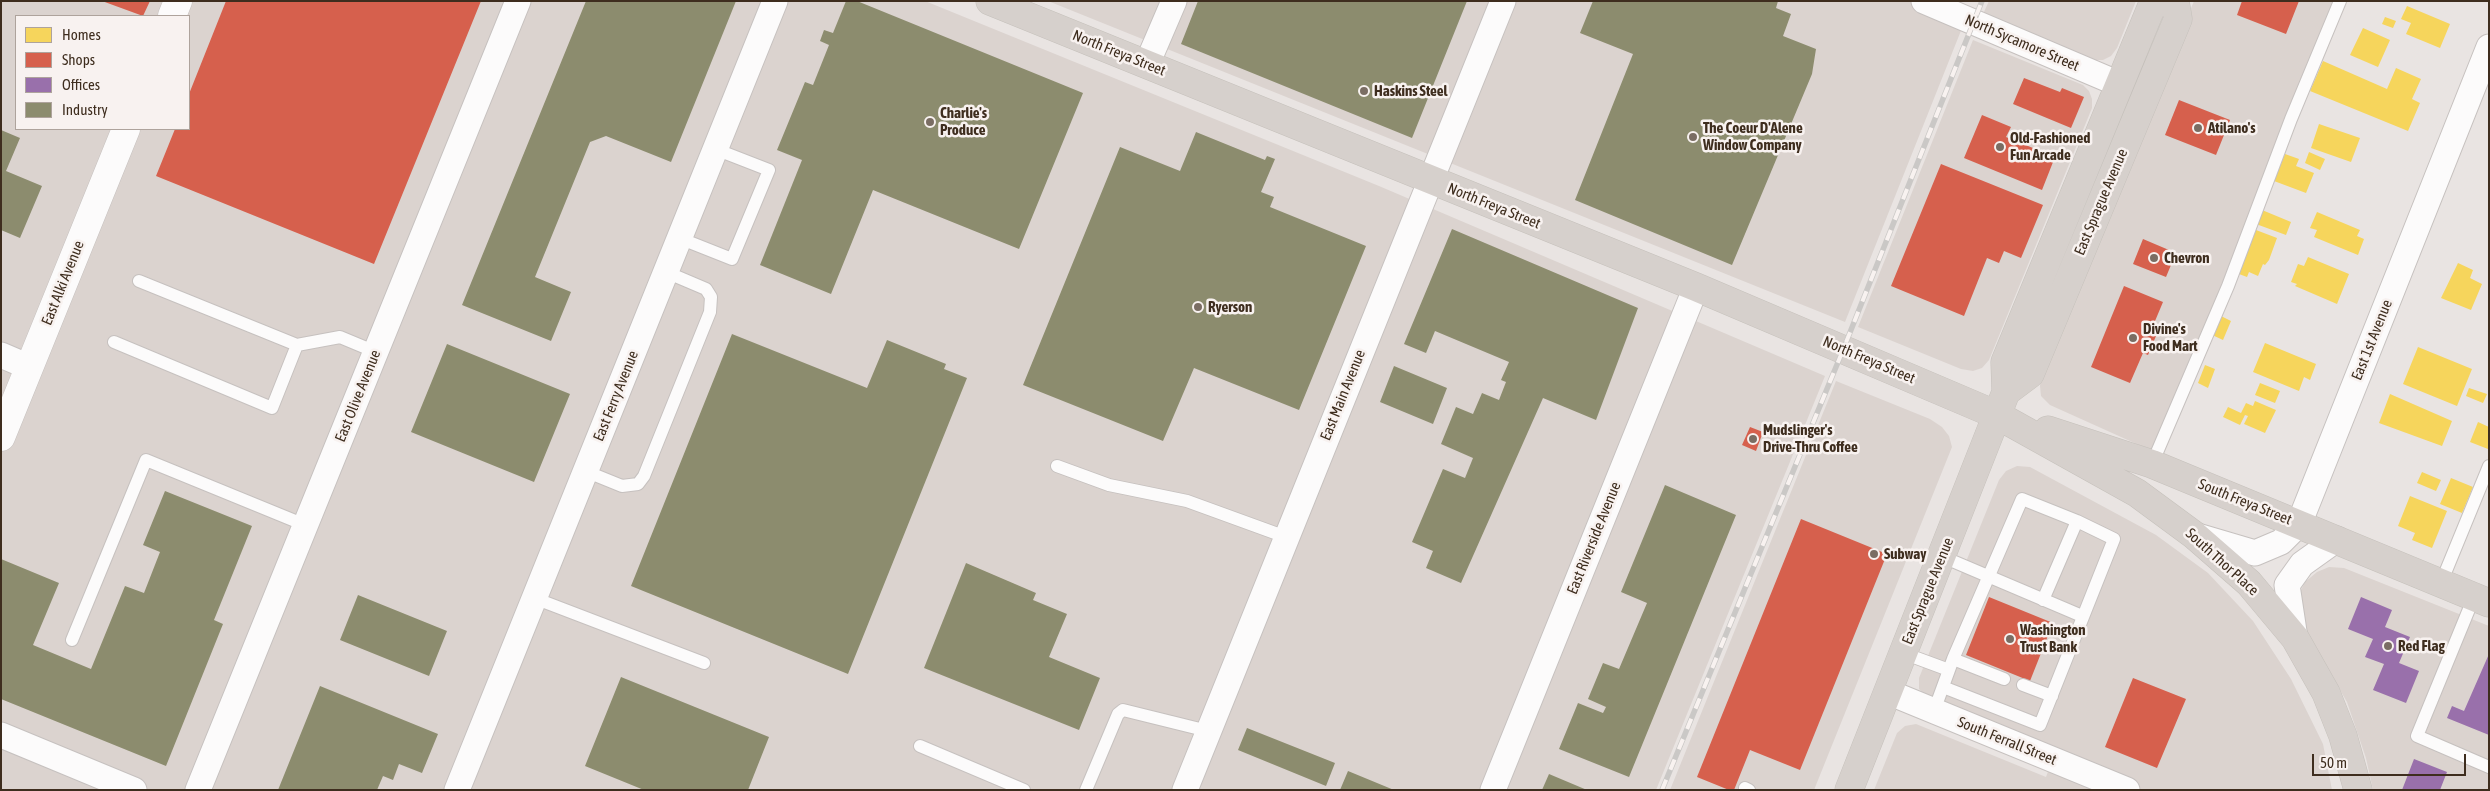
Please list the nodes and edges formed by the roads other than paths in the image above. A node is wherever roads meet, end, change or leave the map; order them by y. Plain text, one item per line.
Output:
1 (178, 1) edge
2 (518, 1) edge
3 (775, 1) edge
4 (990, 1) edge
5 (1174, 1) edge
6 (1503, 1) edge
7 (1924, 1) edge
8 (2160, 1) edge
9 (2175, 1) edge
10 (2340, 1) edge
11 (172, 15) edge
12 (2489, 47) edge
13 (1147, 64) junction
14 (2120, 84) junction
15 (126, 130) edge
16 (715, 149) junction
17 (1429, 180) junction
18 (679, 238) junction
19 (666, 272) junction
20 (140, 281) dead end
21 (1696, 287) junction
22 (114, 342) dead end
23 (297, 345) junction
24 (376, 352) junction
25 (1, 355) edge
26 (29, 367) junction
27 (2002, 403) junction
28 (1, 437) edge
29 (2152, 464) junction
30 (1057, 466) dead end
31 (2489, 466) edge
32 (585, 471) junction
33 (2078, 521) junction
34 (305, 524) junction
35 (2299, 524) junction
36 (2194, 535) junction
37 (1286, 537) junction
38 (2337, 539) junction
39 (1943, 557) junction
40 (1988, 578) junction
41 (2441, 583) junction
42 (534, 598) junction
43 (2043, 600) junction
44 (2481, 600) edge
45 (2082, 616) junction
46 (2295, 638) junction
47 (72, 640) dead end
48 (1903, 654) junction
49 (704, 663) dead end
50 (1951, 665) junction
51 (2004, 679) dead end
52 (2022, 685) dead end
53 (1943, 687) junction
54 (1888, 692) junction
55 (2052, 696) junction
56 (1934, 711) junction
57 (1208, 731) junction
58 (1, 735) edge
59 (920, 746) dead end
60 (2489, 767) edge
61 (134, 790) edge
62 (198, 790) edge
63 (457, 790) edge
64 (1024, 790) edge
65 (1086, 790) edge
66 (1185, 790) edge
67 (1492, 790) edge
68 (1849, 790) edge
69 (2127, 790) edge
70 (2358, 790) edge

1 - 11 street
2 - 24 street, East Olive Avenue
3 - 16 street, East Ferry Avenue
4 - 13 main road, North Freya Street
5 - 13 street
6 - 17 street, East Main Avenue
7 - 14 street, North Sycamore Street
8 - 14 main road, East Sprague Avenue
9 - 27 main road, East Sprague Avenue
10 - 29 lane
12 - 35 street, East 1st Avenue
13 - 17 main road, North Freya Street
14 - 27 main road, East Sprague Avenue
15 - 26 street, East Alki Avenue
16 - 18 street, East Ferry Avenue
16 - 18 lane
17 - 21 main road, North Freya Street
17 - 37 street, East Main Avenue
18 - 19 street, East Ferry Avenue
19 - 32 street, East Ferry Avenue
19 - 32 lane
20 - 23 lane
21 - 27 main road, North Freya Street
21 - 67 street, East Riverside Avenue
22 - 23 lane
23 - 24 lane
24 - 34 street, East Olive Avenue
25 - 26 street
26 - 28 street, East Alki Avenue
27 - 29 main road, South Freya Street
27 - 36 main road, South Thor Place
27 - 39 main road, East Sprague Avenue
29 - 35 main road, South Freya Street
30 - 37 lane
31 - 41 lane
32 - 42 street, East Ferry Avenue
33 - 40 lane
33 - 43 lane
33 - 45 lane
34 - 47 lane
34 - 62 street, East Olive Avenue
35 - 36 street, East 1st Avenue
35 - 38 main road, South Freya Street
36 - 46 main road, South Thor Place
37 - 57 street, East Main Avenue
38 - 41 main road, South Freya Street
38 - 46 street
39 - 40 lane
39 - 48 main road, East Sprague Avenue
40 - 43 lane
40 - 50 lane
41 - 44 main road, South Freya Street
42 - 49 lane
42 - 63 street, East Ferry Avenue
43 - 45 lane
44 - 60 lane
45 - 55 lane
46 - 70 main road, South Thor Place
48 - 50 lane
48 - 54 main road, East Sprague Avenue
50 - 51 lane
50 - 53 lane
52 - 55 lane
53 - 55 lane
53 - 56 lane
54 - 56 street, South Ferrall Street
54 - 68 main road, East Sprague Avenue
56 - 69 street, South Ferrall Street
57 - 65 lane
57 - 66 street, East Main Avenue
58 - 61 street
59 - 64 lane

